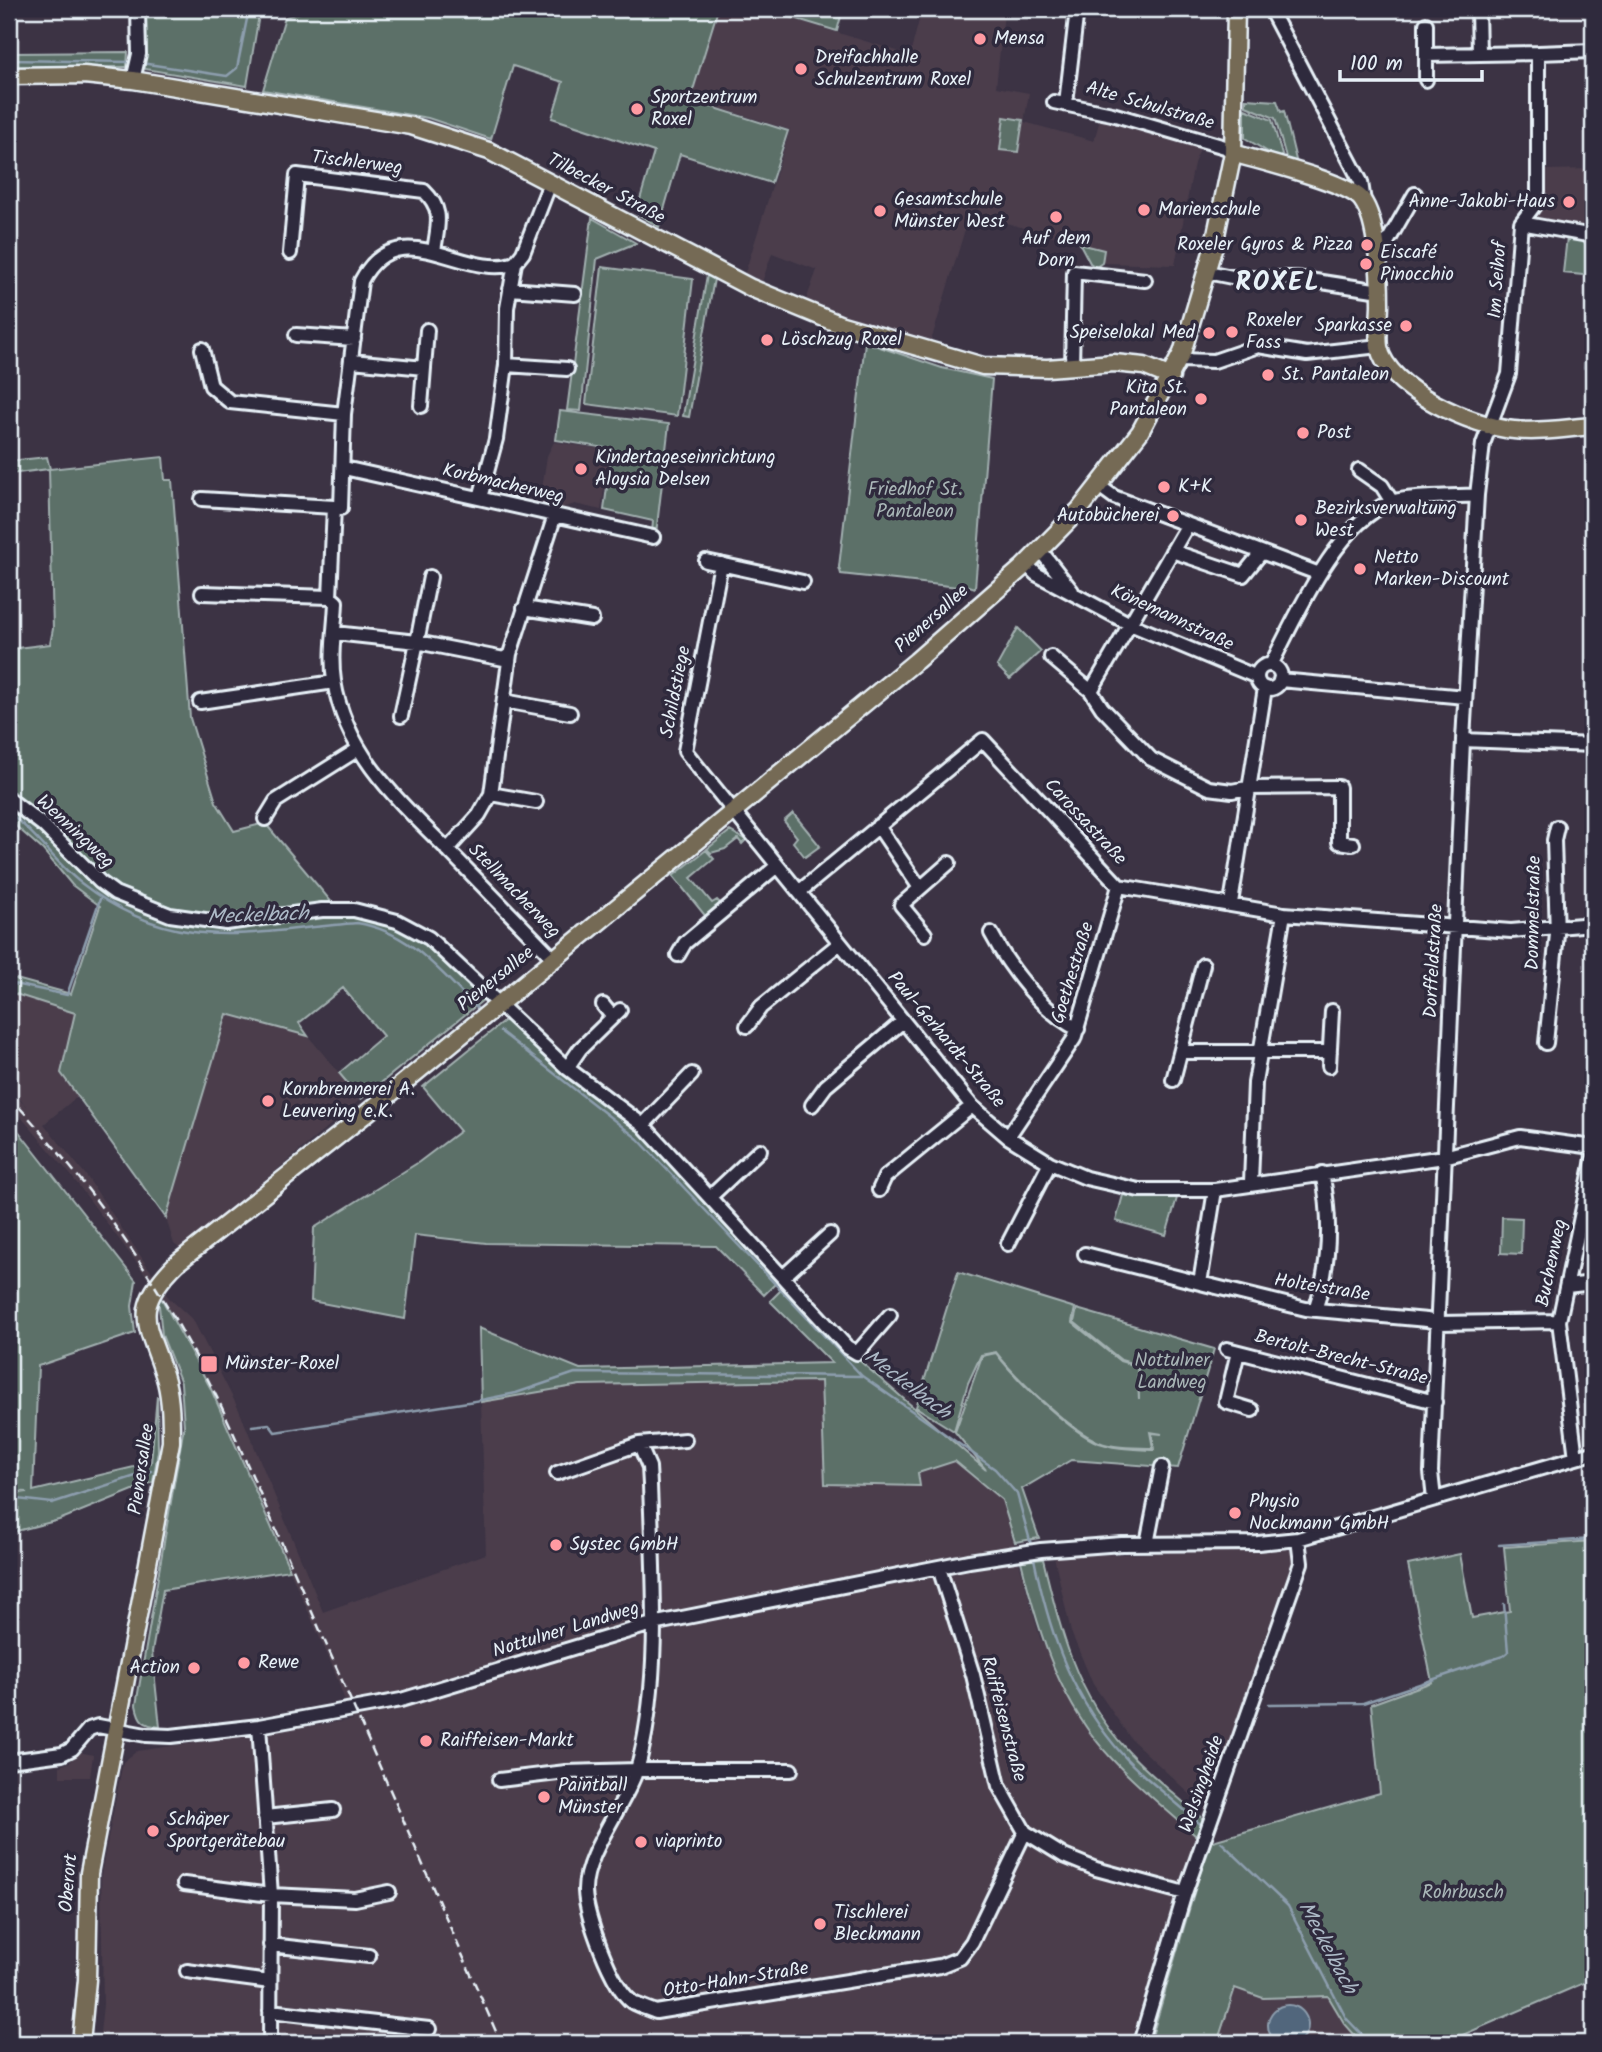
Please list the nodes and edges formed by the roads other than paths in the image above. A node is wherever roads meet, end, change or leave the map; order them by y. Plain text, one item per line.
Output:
1 (138, 9) edge
2 (1077, 9) edge
3 (1236, 9) edge
4 (1270, 9) edge
5 (1478, 10) edge
6 (1426, 24) dead end
7 (1593, 51) edge
8 (1538, 53) junction
9 (1479, 54) junction
10 (1426, 55) junction
11 (9, 76) edge
12 (133, 80) junction
13 (1426, 80) dead end
14 (1233, 153) junction
15 (1349, 160) junction
16 (550, 183) junction
17 (1338, 185) junction
18 (1415, 194) dead end
19 (1364, 202) junction
20 (1521, 223) junction
21 (1593, 236) edge
22 (1376, 248) junction
23 (433, 252) junction
24 (290, 253) dead end
25 (515, 263) junction
26 (1207, 272) junction
27 (1145, 280) dead end
28 (510, 289) junction
29 (1380, 291) junction
30 (575, 294) dead end
31 (427, 330) dead end
32 (296, 335) dead end
33 (354, 339) junction
34 (1379, 346) junction
35 (202, 349) dead end
36 (1179, 360) junction
37 (352, 361) junction
38 (506, 365) junction
39 (1072, 366) junction
40 (424, 368) junction
41 (566, 369) dead end
42 (1171, 377) junction
43 (421, 406) dead end
44 (344, 414) junction
45 (1489, 426) junction
46 (1593, 426) edge
47 (344, 468) junction
48 (1359, 470) dead end
49 (1099, 486) junction
50 (1477, 495) junction
51 (480, 498) junction
52 (202, 499) dead end
53 (1392, 502) junction
54 (334, 508) junction
55 (555, 515) junction
56 (1187, 526) junction
57 (653, 537) dead end
58 (1040, 550) junction
59 (1172, 551) junction
60 (1261, 553) junction
61 (706, 561) dead end
62 (721, 564) junction
63 (1026, 564) junction
64 (1317, 573) junction
65 (430, 578) dead end
66 (803, 582) dead end
67 (1072, 591) junction
68 (202, 593) dead end
69 (330, 597) junction
70 (524, 608) junction
71 (592, 619) dead end
72 (1130, 624) junction
73 (335, 633) junction
74 (417, 642) junction
75 (510, 654) junction
76 (1051, 657) dead end
77 (1271, 665) junction
78 (1257, 677) junction
79 (1280, 680) junction
80 (334, 682) junction
81 (1265, 688) junction
82 (1091, 691) junction
83 (1465, 697) junction
84 (504, 701) junction
85 (200, 702) dead end
86 (570, 713) dead end
87 (401, 716) dead end
88 (1463, 740) junction
89 (1593, 745) edge
90 (357, 750) junction
91 (1247, 788) junction
92 (491, 794) junction
93 (9, 799) edge
94 (536, 802) dead end
95 (733, 812) junction
96 (265, 819) dead end
97 (878, 826) junction
98 (1557, 827) dead end
99 (1353, 844) dead end
100 (447, 850) junction
101 (949, 863) dead end
102 (777, 866) junction
103 (1119, 886) junction
104 (920, 888) junction
105 (799, 892) junction
106 (1231, 903) junction
107 (1284, 914) junction
108 (1593, 924) edge
109 (1456, 926) junction
110 (1555, 928) junction
111 (991, 933) dead end
112 (925, 934) dead end
113 (840, 943) junction
114 (678, 955) dead end
115 (554, 959) junction
116 (1203, 965) dead end
117 (499, 1002) junction
118 (603, 1005) dead end
119 (1332, 1011) dead end
120 (903, 1021) junction
121 (747, 1026) dead end
122 (1078, 1028) junction
123 (1546, 1043) dead end
124 (1181, 1052) junction
125 (1330, 1052) junction
126 (1260, 1054) junction
127 (1329, 1066) dead end
128 (567, 1069) junction
129 (692, 1074) dead end
130 (1172, 1080) dead end
131 (812, 1105) dead end
132 (972, 1106) junction
133 (643, 1125) junction
134 (1008, 1137) junction
135 (1593, 1147) edge
136 (760, 1150) dead end
137 (1444, 1157) junction
138 (1593, 1160) edge
139 (1050, 1163) junction
140 (1322, 1174) junction
141 (1251, 1182) junction
142 (1215, 1189) junction
143 (879, 1190) dead end
144 (711, 1196) junction
145 (830, 1234) dead end
146 (1008, 1244) dead end
147 (1085, 1254) dead end
148 (784, 1276) junction
149 (1200, 1283) junction
150 (1593, 1283) edge
151 (1567, 1286) junction
152 (1315, 1310) junction
153 (890, 1314) dead end
154 (1559, 1321) junction
155 (1438, 1324) junction
156 (1435, 1402) junction
157 (1252, 1410) dead end
158 (685, 1440) dead end
159 (639, 1444) junction
160 (1593, 1453) edge
161 (1576, 1458) junction
162 (1162, 1467) dead end
163 (557, 1473) dead end
164 (1434, 1499) junction
165 (1298, 1539) junction
166 (1147, 1544) junction
167 (939, 1567) junction
168 (652, 1624) junction
169 (259, 1726) junction
170 (115, 1728) junction
171 (9, 1761) edge
172 (637, 1770) junction
173 (791, 1770) dead end
174 (499, 1780) dead end
175 (332, 1810) dead end
176 (265, 1816) junction
177 (1025, 1832) junction
178 (184, 1884) dead end
179 (389, 1892) dead end
180 (1185, 1893) junction
181 (271, 1895) junction
182 (270, 1945) junction
183 (369, 1956) dead end
184 (187, 1971) dead end
185 (270, 1982) junction
186 (270, 2011) junction
187 (429, 2029) dead end
188 (81, 2043) edge
189 (270, 2043) edge
190 (1140, 2043) edge

1 - 12 street
2 - 14 street, Alte Schulstraße
3 - 14 main road, Pienersallee
4 - 15 street
5 - 9 street
6 - 10 street
7 - 8 street
8 - 9 street
8 - 20 street, Im Seihof
9 - 10 street
10 - 13 street
11 - 12 main road, Tilbecker Straße
12 - 16 main road, Tilbecker Straße
14 - 17 main road
14 - 26 main road, Pienersallee
15 - 17 street
15 - 19 street
16 - 25 street
16 - 39 main road, Tilbecker Straße
17 - 19 main road
18 - 22 street
19 - 22 main road
20 - 21 street
20 - 45 street, Im Seihof
22 - 29 main road
23 - 24 street, Tischlerweg
23 - 25 street, Stellmacherweg
23 - 33 street, Stellmacherweg
25 - 28 street
26 - 29 street
26 - 36 main road, Pienersallee
27 - 39 street
28 - 30 street
28 - 38 street
29 - 34 main road
31 - 40 street
32 - 33 street
33 - 37 street, Stellmacherweg
34 - 36 street
34 - 45 main road
35 - 44 street
36 - 42 main road, Pienersallee
37 - 40 street
37 - 44 street, Stellmacherweg
38 - 41 street
38 - 51 street
39 - 42 main road, Tilbecker Straße
40 - 43 street
42 - 49 main road, Pienersallee
44 - 47 street, Stellmacherweg
45 - 46 main road
45 - 50 street, Dorffeldstraße
47 - 51 street, Korbmacherweg
47 - 54 street, Stellmacherweg
48 - 53 street
49 - 56 street
49 - 58 main road, Pienersallee
50 - 53 street
50 - 83 street, Dorffeldstraße
51 - 55 street, Korbmacherweg
52 - 54 street
53 - 64 street
54 - 69 street, Stellmacherweg
55 - 57 street, Korbmacherweg
55 - 70 street
56 - 59 street
56 - 60 street
58 - 63 main road, Pienersallee
58 - 67 street, Könemannstraße
59 - 60 street
59 - 72 street
60 - 64 street
61 - 62 street
62 - 66 street
62 - 95 street, Schildstiege
63 - 67 street, Könemannstraße
63 - 95 main road, Pienersallee
64 - 77 street
65 - 74 street
67 - 72 street, Könemannstraße
68 - 69 street
69 - 73 street, Stellmacherweg
70 - 71 street
70 - 75 street
72 - 78 street, Könemannstraße
72 - 82 street
73 - 74 street
73 - 80 street, Stellmacherweg
74 - 75 street
74 - 87 street
75 - 84 street
76 - 82 street
77 - 78 street
77 - 79 street
78 - 81 street
79 - 81 street
79 - 83 street
80 - 85 street
80 - 90 street, Stellmacherweg
81 - 91 street
82 - 91 street
83 - 88 street, Dorffeldstraße
84 - 86 street
84 - 92 street
88 - 89 street
88 - 109 street, Dorffeldstraße
90 - 96 street
90 - 100 street, Stellmacherweg
91 - 99 street
91 - 106 street
92 - 94 street
92 - 100 street, Stellmacherweg
93 - 117 street, Wenningweg
95 - 102 street, Paul-Gerhardt-Straße
95 - 115 main road, Pienersallee
97 - 103 street, Carossastraße
97 - 104 street
97 - 105 street, Carossastraße
98 - 110 street, Dommelstraße
100 - 115 street, Stellmacherweg
101 - 104 street
102 - 105 street, Paul-Gerhardt-Straße
102 - 114 street
103 - 106 street, Carossastraße
103 - 122 street, Goethestraße
104 - 112 street
105 - 113 street, Paul-Gerhardt-Straße
106 - 107 street, Carossastraße
107 - 109 street, Carossastraße
107 - 126 street
108 - 110 street, Carossastraße
109 - 110 street, Carossastraße
109 - 137 street, Dorffeldstraße
110 - 123 street, Dommelstraße
111 - 122 street
113 - 120 street, Paul-Gerhardt-Straße
113 - 121 street
115 - 117 main road, Pienersallee
116 - 124 street
117 - 128 street, Wenningweg
117 - 170 main road, Pienersallee
118 - 128 street
119 - 125 street
120 - 131 street
120 - 132 street, Paul-Gerhardt-Straße
122 - 134 street, Goethestraße
124 - 126 street
124 - 130 street
125 - 126 street
125 - 127 street
126 - 141 street
128 - 133 street, Wenningweg
129 - 133 street
132 - 134 street, Paul-Gerhardt-Straße
132 - 143 street
133 - 144 street, Wenningweg
134 - 139 street, Paul-Gerhardt-Straße
135 - 137 street, Paul-Gerhardt-Straße
136 - 144 street
137 - 140 street, Paul-Gerhardt-Straße
137 - 155 street, Dorffeldstraße
138 - 151 street, Buchenweg
139 - 142 street, Paul-Gerhardt-Straße
139 - 146 street
140 - 141 street, Paul-Gerhardt-Straße
140 - 152 street
141 - 142 street, Paul-Gerhardt-Straße
142 - 149 street
144 - 148 street, Wenningweg
145 - 148 street
147 - 149 street, Holteistraße
148 - 153 street, Wenningweg
149 - 152 street, Holteistraße
150 - 151 street
151 - 154 street, Buchenweg
152 - 155 street, Holteistraße
154 - 155 street, Holteistraße
154 - 161 street, Buchenweg
155 - 156 street, Dorffeldstraße
156 - 157 street, Bertolt-Brecht-Straße
156 - 164 street, Dorffeldstraße
158 - 159 street
159 - 163 street
159 - 168 street, Otto-Hahn-Straße
160 - 161 street, Nottulner Landweg
161 - 164 street, Nottulner Landweg
162 - 166 street
164 - 165 street, Nottulner Landweg
165 - 166 street, Nottulner Landweg
165 - 180 street, Welsingheide
166 - 167 street, Nottulner Landweg
167 - 168 street, Nottulner Landweg
167 - 177 street, Raiffeisenstraße
168 - 169 street, Nottulner Landweg
168 - 172 street, Otto-Hahn-Straße
169 - 170 street, Nottulner Landweg
169 - 176 street
170 - 171 street, Nottulner Landweg
170 - 188 main road, Oberort
172 - 173 street
172 - 174 street
172 - 177 street, Otto-Hahn-Straße
175 - 176 street
176 - 181 street
177 - 180 street, Raiffeisenstraße
178 - 181 street
179 - 181 street
180 - 190 street, Welsingheide
181 - 182 street
182 - 183 street
182 - 185 street
184 - 185 street
185 - 186 street
186 - 187 street
186 - 189 street

